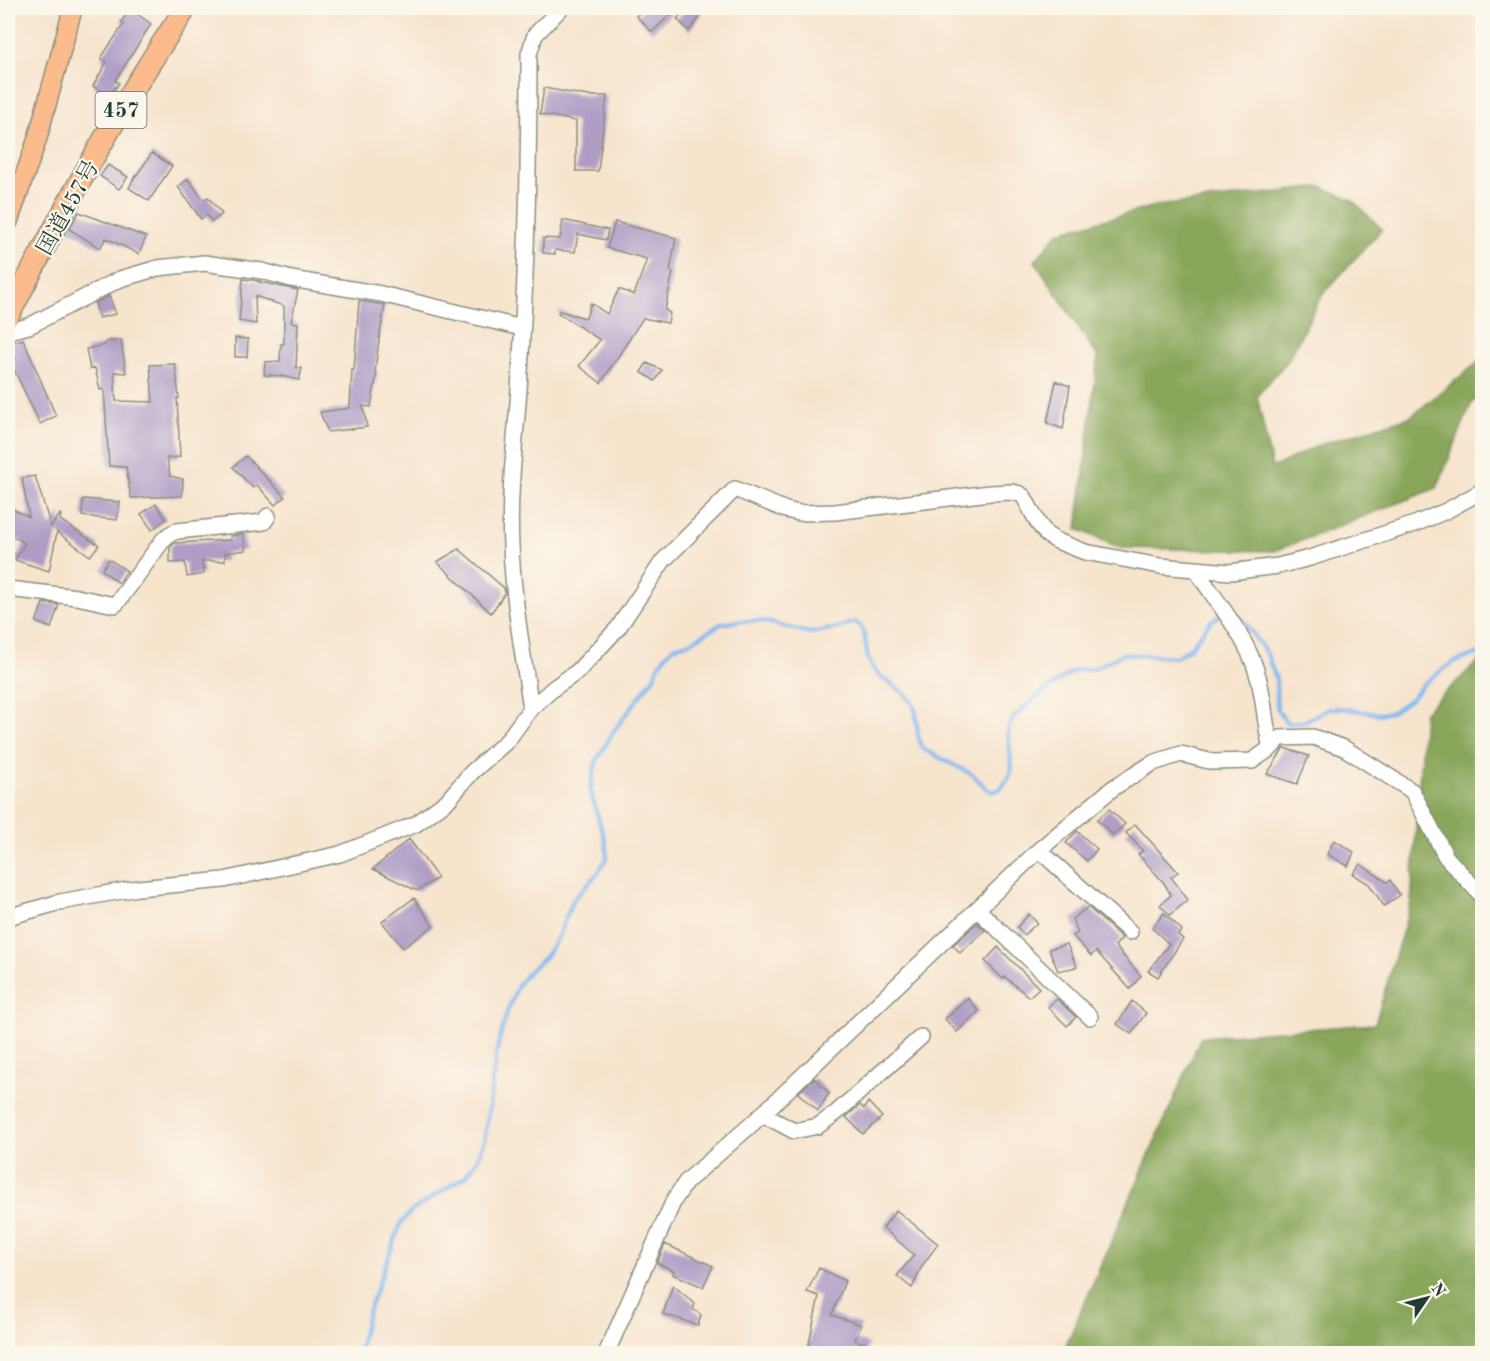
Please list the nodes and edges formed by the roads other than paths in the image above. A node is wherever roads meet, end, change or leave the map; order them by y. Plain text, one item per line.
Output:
1 (73, 8) edge
2 (186, 8) edge
3 (561, 8) edge
4 (8, 223) edge
5 (8, 316) edge
6 (522, 328) junction
7 (8, 331) edge
8 (1482, 491) edge
9 (268, 516) dead end
10 (1196, 570) junction
11 (8, 589) edge
12 (531, 708) junction
13 (1271, 748) junction
14 (1039, 850) junction
15 (1482, 896) edge
16 (978, 910) junction
17 (8, 917) edge
18 (1130, 932) dead end
19 (1090, 1017) dead end
20 (921, 1037) dead end
21 (762, 1114) junction
22 (606, 1353) edge

1 - 4 main road
2 - 5 highway, 国道457号 / 457
3 - 6 street
6 - 7 street
6 - 12 street
8 - 10 street
9 - 11 street
10 - 12 street
10 - 13 street
12 - 17 street
13 - 14 street
13 - 15 street
14 - 16 street
14 - 18 street
16 - 19 street
16 - 21 street
20 - 21 street
21 - 22 street

